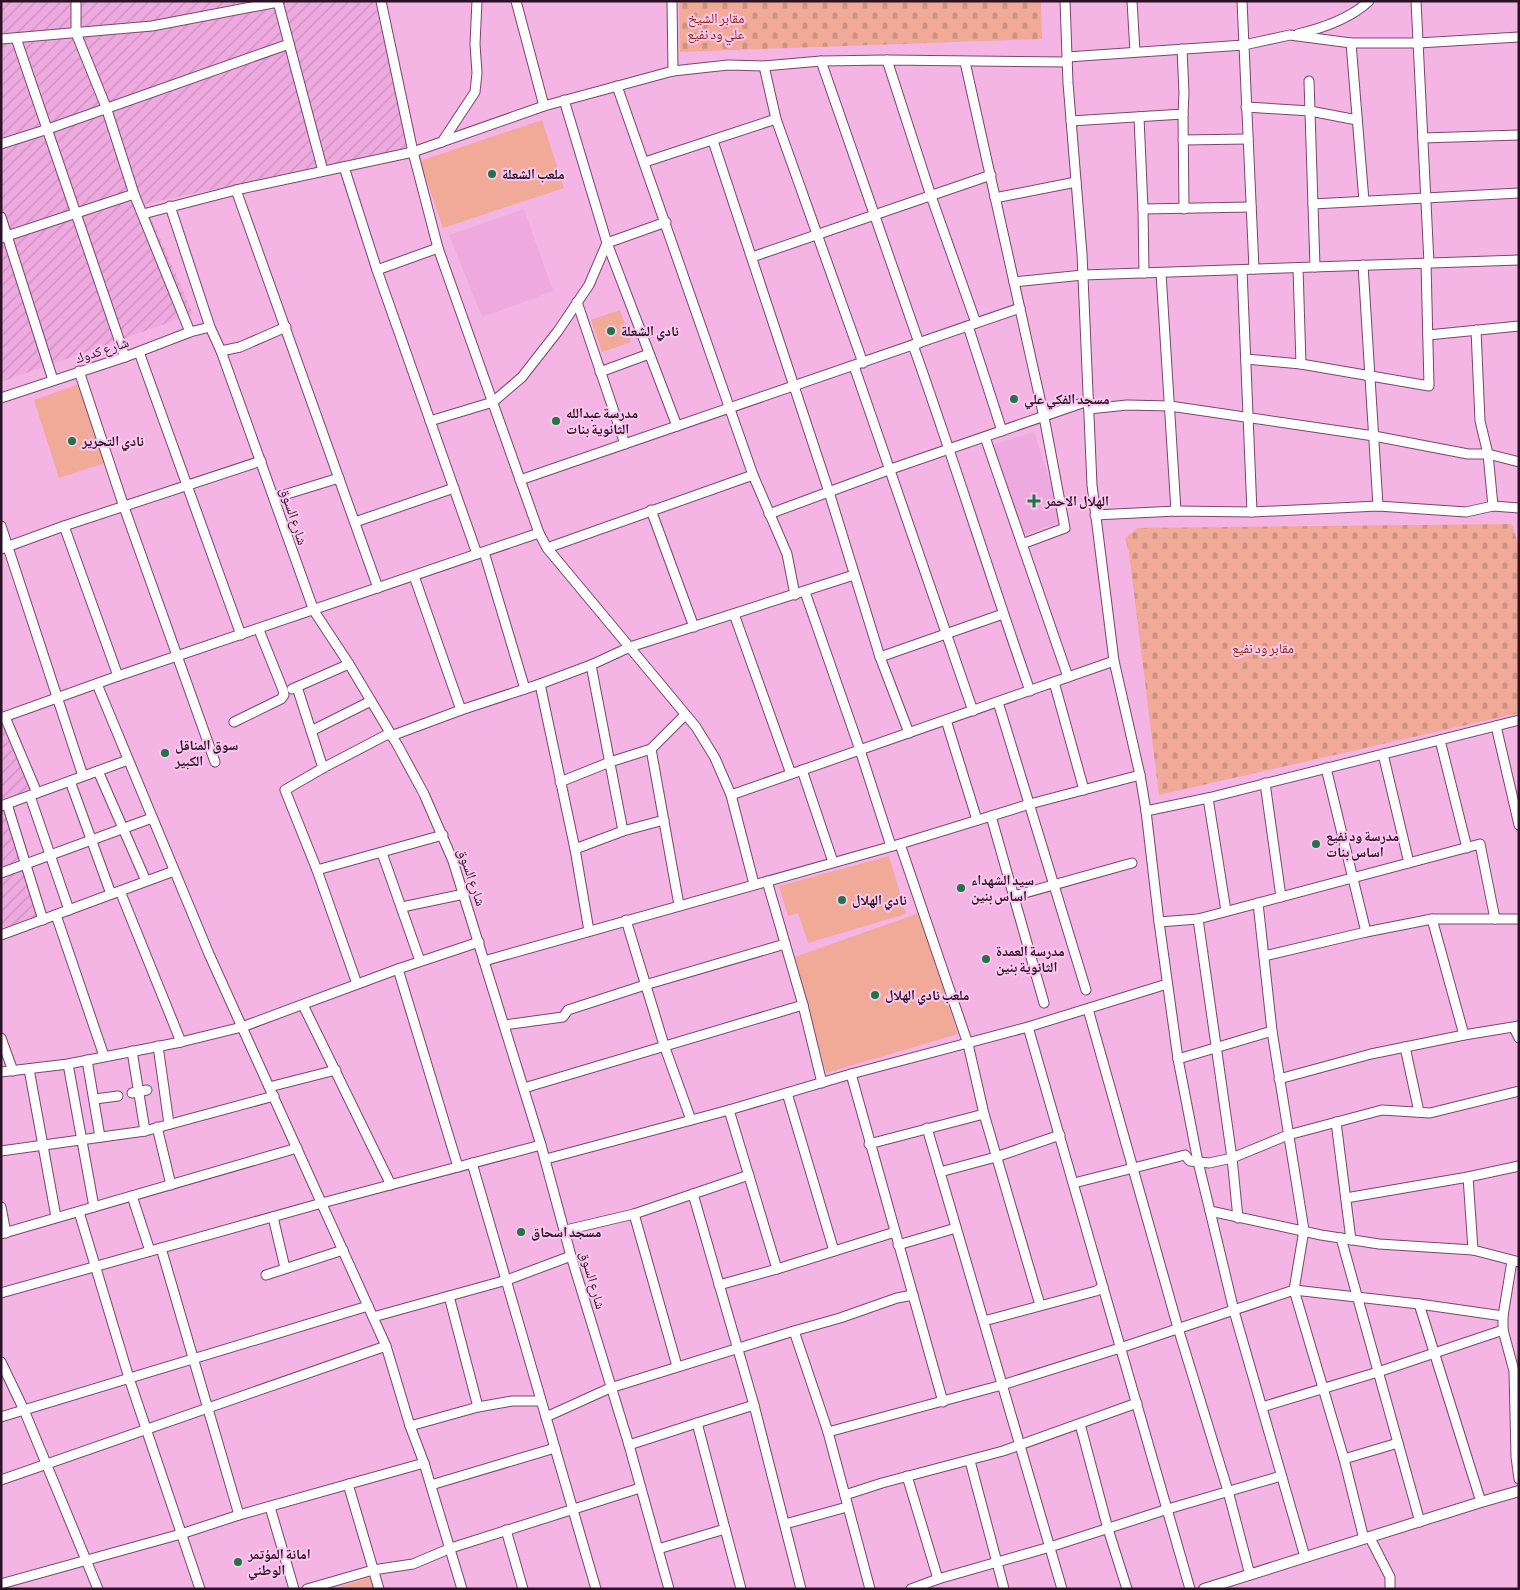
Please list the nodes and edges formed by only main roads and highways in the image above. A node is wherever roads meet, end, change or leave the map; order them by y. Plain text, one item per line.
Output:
1 (1519, 1492) edge
2 (1204, 1589) edge

1 - 2 main road

